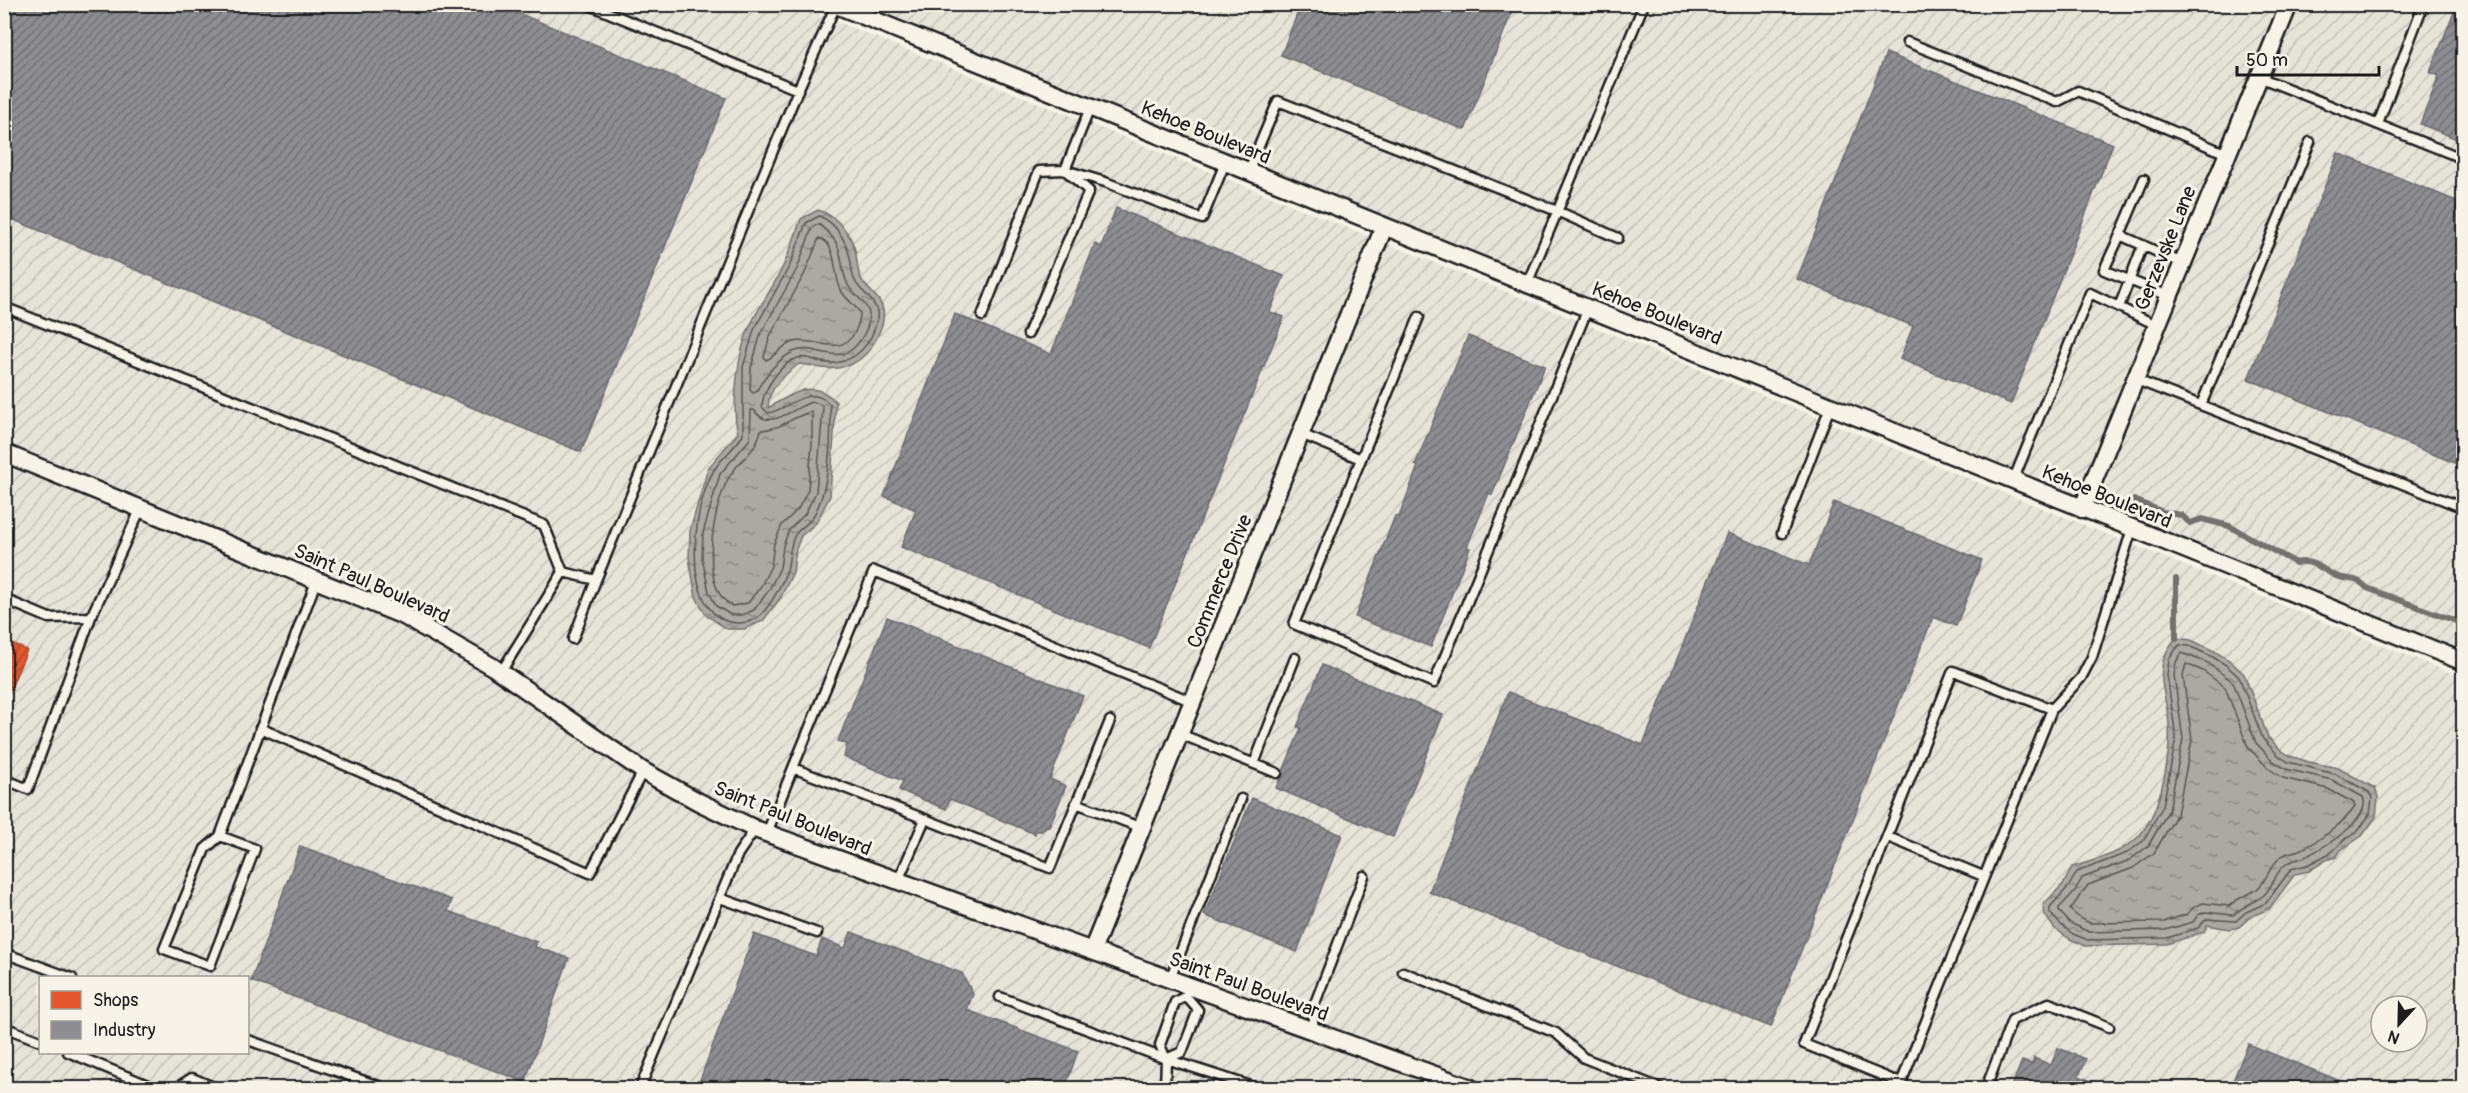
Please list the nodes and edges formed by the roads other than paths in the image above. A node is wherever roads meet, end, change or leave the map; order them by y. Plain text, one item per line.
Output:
1 (587, 4) edge
2 (1644, 4) edge
3 (2289, 4) edge
4 (835, 5) edge
5 (2422, 8) dead end
6 (1907, 42) dead end
7 (2259, 77) junction
8 (798, 90) junction
9 (1090, 108) junction
10 (2378, 124) junction
11 (2310, 142) dead end
12 (2227, 154) junction
13 (2463, 159) edge
14 (1225, 163) junction
15 (1065, 170) junction
16 (1248, 172) junction
17 (2144, 179) dead end
18 (1557, 211) junction
19 (1384, 227) junction
20 (2120, 235) junction
21 (1618, 238) dead end
22 (2143, 245) junction
23 (2182, 263) junction
24 (2129, 280) junction
25 (1527, 284) junction
26 (2169, 296) junction
27 (4, 307) edge
28 (2118, 307) junction
29 (1588, 308) junction
30 (982, 316) dead end
31 (1419, 317) dead end
32 (2156, 325) junction
33 (1028, 334) dead end
34 (2134, 379) junction
35 (2200, 405) junction
36 (1830, 407) junction
37 (1301, 434) junction
38 (4, 453) edge
39 (1361, 459) junction
40 (2013, 481) junction
41 (141, 508) junction
42 (2463, 508) edge
43 (2082, 509) junction
44 (2132, 529) junction
45 (1782, 533) dead end
46 (563, 572) junction
47 (317, 579) junction
48 (596, 580) junction
49 (4, 599) edge
50 (91, 617) junction
51 (573, 639) dead end
52 (1295, 658) dead end
53 (2463, 662) edge
54 (501, 672) junction
55 (1193, 702) junction
56 (2052, 709) junction
57 (1110, 721) dead end
58 (261, 728) junction
59 (1180, 734) junction
60 (1254, 764) junction
61 (793, 768) junction
62 (643, 771) junction
63 (1276, 773) dead end
64 (4, 779) edge
65 (1241, 799) dead end
66 (1076, 803) junction
67 (925, 819) junction
68 (1142, 828) junction
69 (761, 831) junction
70 (220, 836) junction
71 (1888, 837) junction
72 (1364, 876) dead end
73 (1983, 876) junction
74 (898, 881) junction
75 (720, 898) junction
76 (817, 933) dead end
77 (1092, 951) junction
78 (4, 953) edge
79 (1403, 972) dead end
80 (67, 976) edge
81 (1170, 979) junction
82 (1188, 992) junction
83 (1000, 997) dead end
84 (4, 1027) edge
85 (2109, 1027) dead end
86 (1314, 1032) junction
87 (249, 1040) edge
88 (39, 1041) edge
89 (70, 1054) edge
90 (1166, 1059) junction
91 (1900, 1086) edge
92 (155, 1089) edge
93 (176, 1089) edge
94 (216, 1089) edge
95 (384, 1089) edge
96 (640, 1089) edge
97 (1164, 1089) edge
98 (1257, 1089) edge
99 (1471, 1089) edge
100 (1660, 1089) edge
101 (1986, 1089) edge

1 - 8 lane
2 - 18 lane
3 - 7 street, Gerzevske Lane
4 - 8 lane
4 - 9 street, Kehoe Boulevard
5 - 10 lane
6 - 12 lane
7 - 10 lane
7 - 12 street, Gerzevske Lane
8 - 48 lane
9 - 14 street, Kehoe Boulevard
9 - 15 lane
10 - 13 lane
11 - 35 lane
12 - 23 street, Gerzevske Lane
14 - 15 lane
14 - 16 street, Kehoe Boulevard
15 - 30 lane
15 - 33 lane
16 - 18 lane
16 - 19 street, Kehoe Boulevard
17 - 20 lane
18 - 21 lane
18 - 25 lane
19 - 25 street, Kehoe Boulevard
19 - 37 street, Commerce Drive
20 - 22 lane
20 - 24 lane
22 - 23 lane
22 - 24 lane
23 - 26 street, Gerzevske Lane
24 - 26 lane
24 - 28 lane
25 - 29 street, Kehoe Boulevard
26 - 32 street, Gerzevske Lane
27 - 46 lane
28 - 32 lane
28 - 40 lane
29 - 36 street, Kehoe Boulevard
29 - 39 lane
31 - 39 lane
32 - 34 street, Gerzevske Lane
34 - 35 lane
34 - 43 street, Gerzevske Lane
35 - 42 lane
36 - 40 street, Kehoe Boulevard
36 - 45 lane
37 - 39 lane
37 - 55 street, Commerce Drive
38 - 41 street, Saint Paul Boulevard
40 - 43 street, Kehoe Boulevard
41 - 47 street, Saint Paul Boulevard
41 - 50 lane
43 - 44 street, Kehoe Boulevard
44 - 53 street, Kehoe Boulevard
44 - 56 lane
46 - 48 lane
46 - 54 lane
47 - 54 street, Saint Paul Boulevard
47 - 58 lane
48 - 51 lane
49 - 50 lane
50 - 64 lane
52 - 60 lane
54 - 62 street, Saint Paul Boulevard
55 - 59 street, Commerce Drive
55 - 61 lane
56 - 71 lane
56 - 73 lane
57 - 66 lane
58 - 62 lane
58 - 70 lane
59 - 60 lane
59 - 68 street, Commerce Drive
60 - 63 lane
61 - 67 lane
61 - 69 lane
62 - 69 street, Saint Paul Boulevard
65 - 81 lane
66 - 67 lane
66 - 68 lane
67 - 74 lane
68 - 77 street, Commerce Drive
69 - 74 street, Saint Paul Boulevard
69 - 75 lane
70 - 70 lane
71 - 73 lane
71 - 91 lane
72 - 86 lane
73 - 91 lane
74 - 77 street, Saint Paul Boulevard
75 - 76 lane
75 - 96 lane
77 - 81 street, Saint Paul Boulevard
78 - 80 lane
79 - 100 lane
81 - 82 street, Saint Paul Boulevard
82 - 86 street, Saint Paul Boulevard
82 - 90 lane
82 - 90 lane
83 - 90 lane
84 - 88 lane
85 - 101 lane
86 - 99 street, Saint Paul Boulevard
87 - 95 lane
89 - 92 lane
90 - 97 lane
90 - 98 lane
93 - 94 lane

